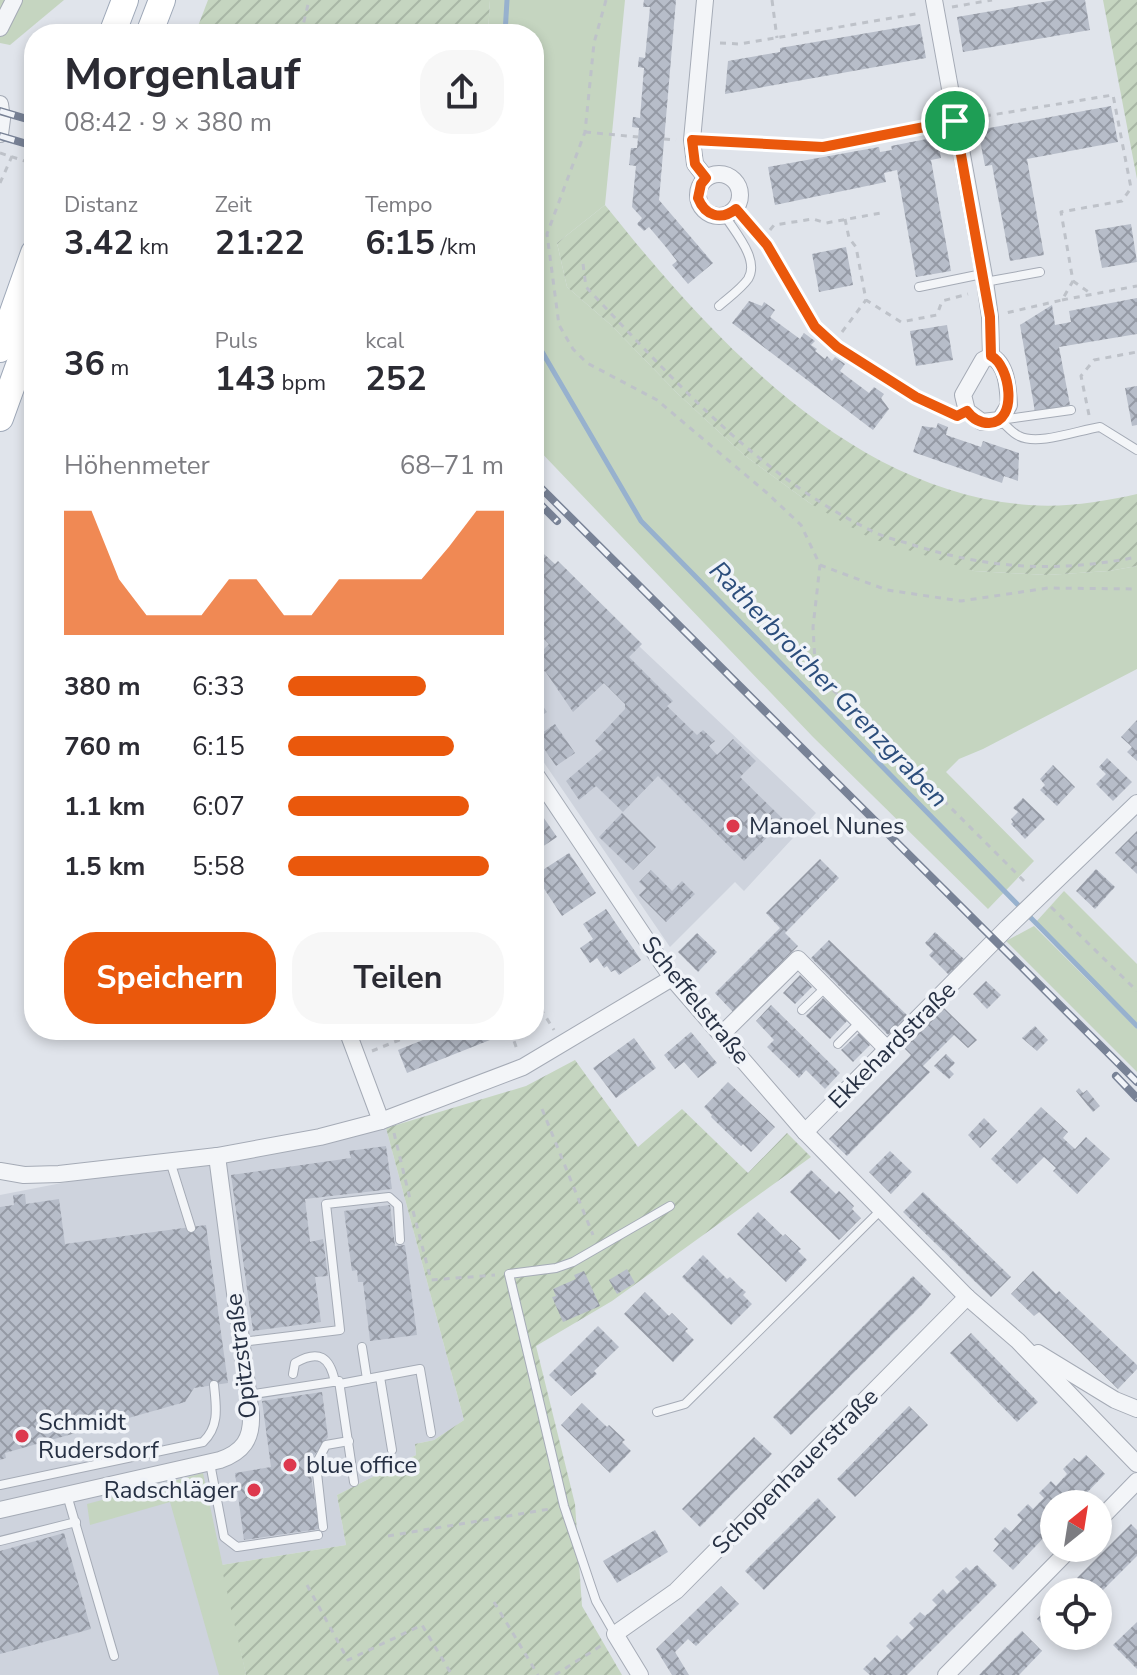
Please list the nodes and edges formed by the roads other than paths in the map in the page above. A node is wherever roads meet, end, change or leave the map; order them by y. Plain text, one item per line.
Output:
1 (14, 0) edge
2 (125, 0) edge
3 (162, 0) edge
4 (705, 0) edge
5 (934, 5) edge
6 (116, 24) edge
7 (153, 24) edge
8 (0, 28) edge
9 (0, 104) edge
10 (0, 134) edge
11 (706, 178) junction
12 (731, 212) junction
13 (1040, 272) dead end
14 (24, 281) edge
15 (984, 282) junction
16 (919, 287) dead end
17 (719, 306) dead end
18 (0, 349) edge
19 (24, 352) edge
20 (991, 356) junction
21 (1071, 410) dead end
22 (967, 411) junction
23 (0, 418) edge
24 (1000, 420) junction
25 (1137, 450) edge
26 (544, 787) edge
27 (1137, 803) edge
28 (672, 978) junction
29 (826, 987) junction
30 (802, 1010) dead end
31 (860, 1022) junction
32 (721, 1035) junction
33 (351, 1040) edge
34 (838, 1044) dead end
35 (887, 1049) junction
36 (385, 1119) junction
37 (805, 1132) junction
38 (217, 1156) junction
39 (170, 1161) junction
40 (0, 1171) edge
41 (670, 1206) dead end
42 (881, 1210) junction
43 (191, 1228) dead end
44 (400, 1240) dead end
45 (967, 1297) junction
46 (1018, 1341) junction
47 (240, 1342) junction
48 (362, 1347) dead end
49 (293, 1374) dead end
50 (380, 1377) junction
51 (367, 1379) junction
52 (337, 1383) junction
53 (214, 1385) dead end
54 (248, 1395) junction
55 (1137, 1409) edge
56 (657, 1412) dead end
57 (431, 1433) dead end
58 (349, 1441) junction
59 (392, 1450) dead end
60 (210, 1463) junction
61 (1137, 1464) edge
62 (1137, 1481) edge
63 (354, 1482) dead end
64 (0, 1485) edge
65 (67, 1495) junction
66 (1112, 1507) edge
67 (0, 1510) edge
68 (76, 1522) junction
69 (0, 1541) edge
70 (1057, 1562) edge
71 (615, 1634) junction
72 (114, 1656) dead end
73 (640, 1675) edge
74 (946, 1675) edge

1 - 8 street
2 - 6 main road
3 - 7 main road
4 - 11 street
5 - 15 street
9 - 10 street
11 - 12 street
11 - 12 street
12 - 17 lane
12 - 22 lane
13 - 15 lane
14 - 18 main road
15 - 16 lane
15 - 20 street
19 - 23 main road
20 - 22 street
20 - 24 street
21 - 24 lane
22 - 24 street
24 - 25 lane
26 - 28 street, Scheffelstraße
27 - 35 street, Ekkehardstraße
28 - 32 street, Scheffelstraße
28 - 36 street
29 - 30 lane
29 - 31 street
29 - 32 street
31 - 34 lane
31 - 35 street
32 - 37 street, Scheffelstraße
33 - 36 street
35 - 37 street, Ekkehardstraße
36 - 38 street
37 - 42 street, Scheffelstraße
38 - 39 street
38 - 47 street, Opitzstraße
39 - 40 street
39 - 43 lane
41 - 71 lane
42 - 45 street, Scheffelstraße
42 - 56 lane
44 - 47 lane
45 - 46 street, Scheffelstraße
45 - 71 street, Schopenhauerstraße
46 - 55 street
46 - 61 street, Scheffelstraße
47 - 54 street, Opitzstraße
48 - 51 lane
49 - 52 lane
50 - 51 lane
50 - 57 lane
50 - 59 lane
51 - 52 lane
52 - 54 lane
52 - 58 lane
53 - 64 lane
54 - 60 street, Opitzstraße
58 - 60 lane
58 - 63 lane
60 - 65 street, Opitzstraße
62 - 66 street
65 - 67 street, Opitzstraße
65 - 68 lane
68 - 69 lane
68 - 72 lane
70 - 74 street
71 - 73 street

